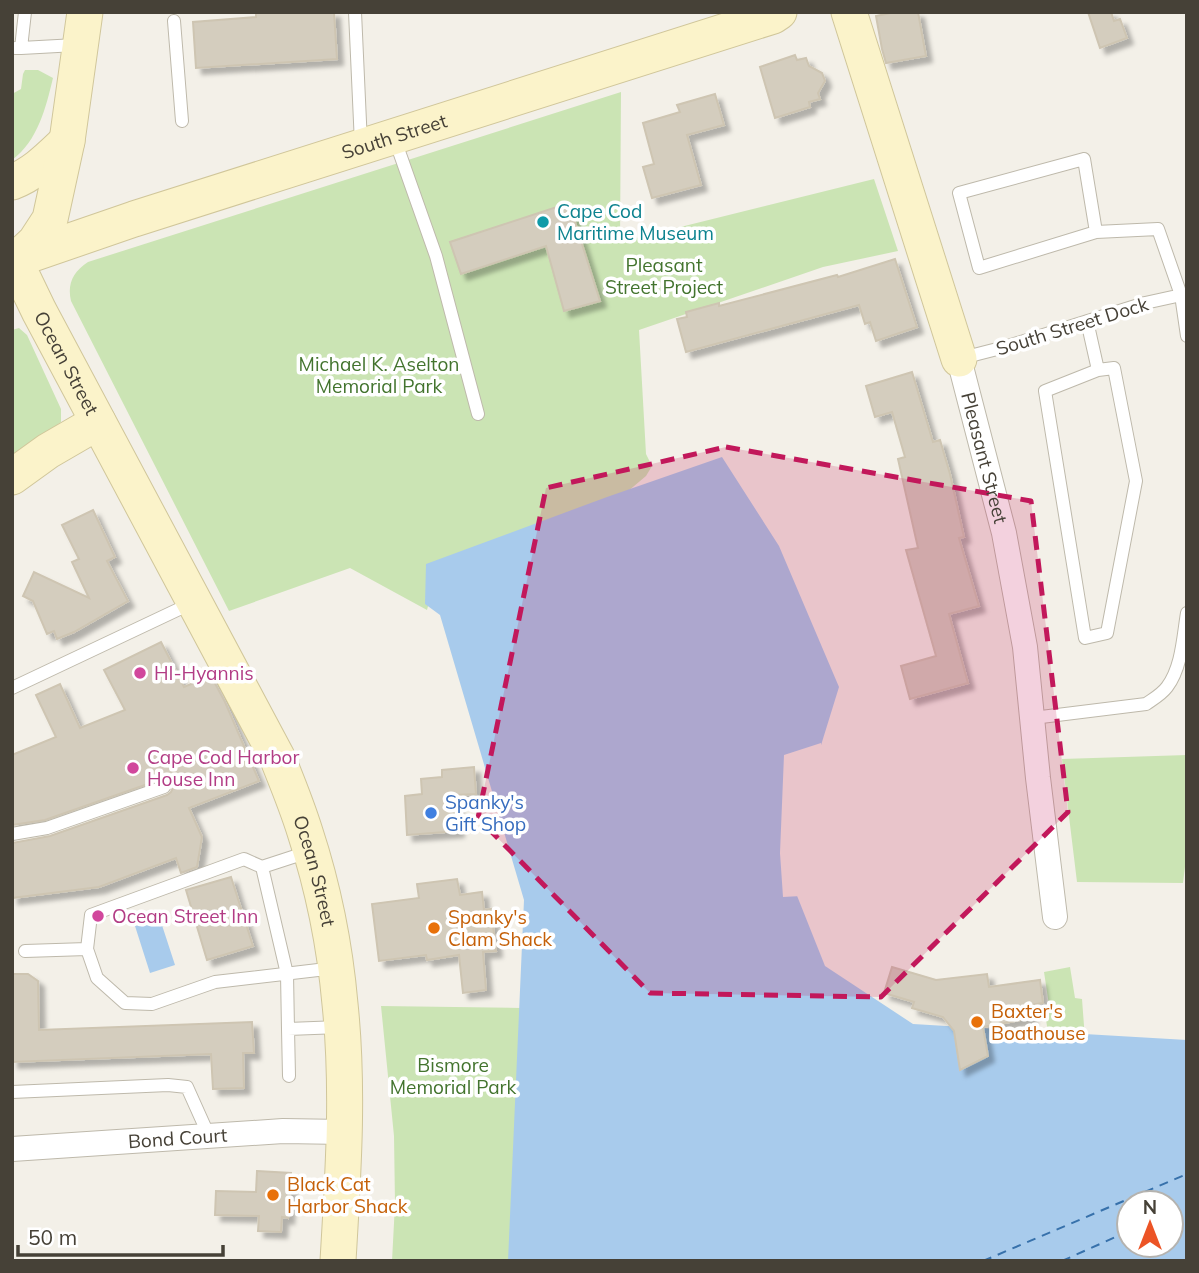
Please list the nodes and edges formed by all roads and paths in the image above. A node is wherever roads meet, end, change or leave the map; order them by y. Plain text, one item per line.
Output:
1 (25, 12) edge
2 (355, 12) edge
3 (779, 12) edge
4 (849, 12) edge
5 (174, 21) dead end
6 (83, 29) edge
7 (16, 48) edge
8 (182, 121) dead end
9 (394, 137) junction
10 (66, 141) junction
11 (361, 147) junction
12 (12, 182) edge
13 (1096, 232) junction
14 (13, 261) edge
15 (1184, 294) edge
16 (1087, 321) junction
17 (1187, 336) edge
18 (958, 359) junction
19 (1098, 370) junction
20 (478, 414) dead end
21 (98, 422) junction
22 (12, 478) edge
23 (194, 602) junction
24 (1187, 613) edge
25 (12, 688) edge
26 (1033, 718) junction
27 (164, 787) dead end
28 (12, 834) edge
29 (311, 851) junction
30 (262, 867) junction
31 (1055, 917) dead end
32 (87, 949) junction
33 (25, 951) dead end
34 (336, 968) junction
35 (287, 974) junction
36 (342, 1027) junction
37 (288, 1030) junction
38 (289, 1076) dead end
39 (12, 1092) edge
40 (344, 1132) junction
41 (209, 1136) junction
42 (12, 1149) edge
43 (338, 1261) edge

1 - 7 lane
2 - 11 lane
3 - 9 main road, South Street
4 - 18 main road, Pleasant Street
5 - 8 lane
6 - 7 lane
6 - 10 main road
9 - 11 main road, South Street
9 - 20 lane
10 - 12 main road
10 - 14 main road
11 - 14 main road, South Street
13 - 13 lane
13 - 15 lane
14 - 21 main road, Ocean Street
15 - 16 lane, South Street Dock
15 - 17 lane
16 - 18 lane, South Street Dock
16 - 19 lane
18 - 26 street, Pleasant Street
19 - 19 lane
21 - 22 main road
21 - 23 main road, Ocean Street
23 - 25 lane
23 - 29 main road, Ocean Street
24 - 26 lane
26 - 31 street, Pleasant Street
27 - 28 lane
29 - 30 lane
29 - 34 main road, Ocean Street
30 - 32 lane
30 - 35 lane
32 - 33 lane
32 - 35 lane
34 - 35 lane
34 - 36 main road, Ocean Street
35 - 37 lane
36 - 37 lane
36 - 40 main road, Ocean Street
37 - 38 lane
39 - 41 lane
40 - 41 street, Bond Court
40 - 43 main road, Ocean Street
41 - 42 street, Bond Court

